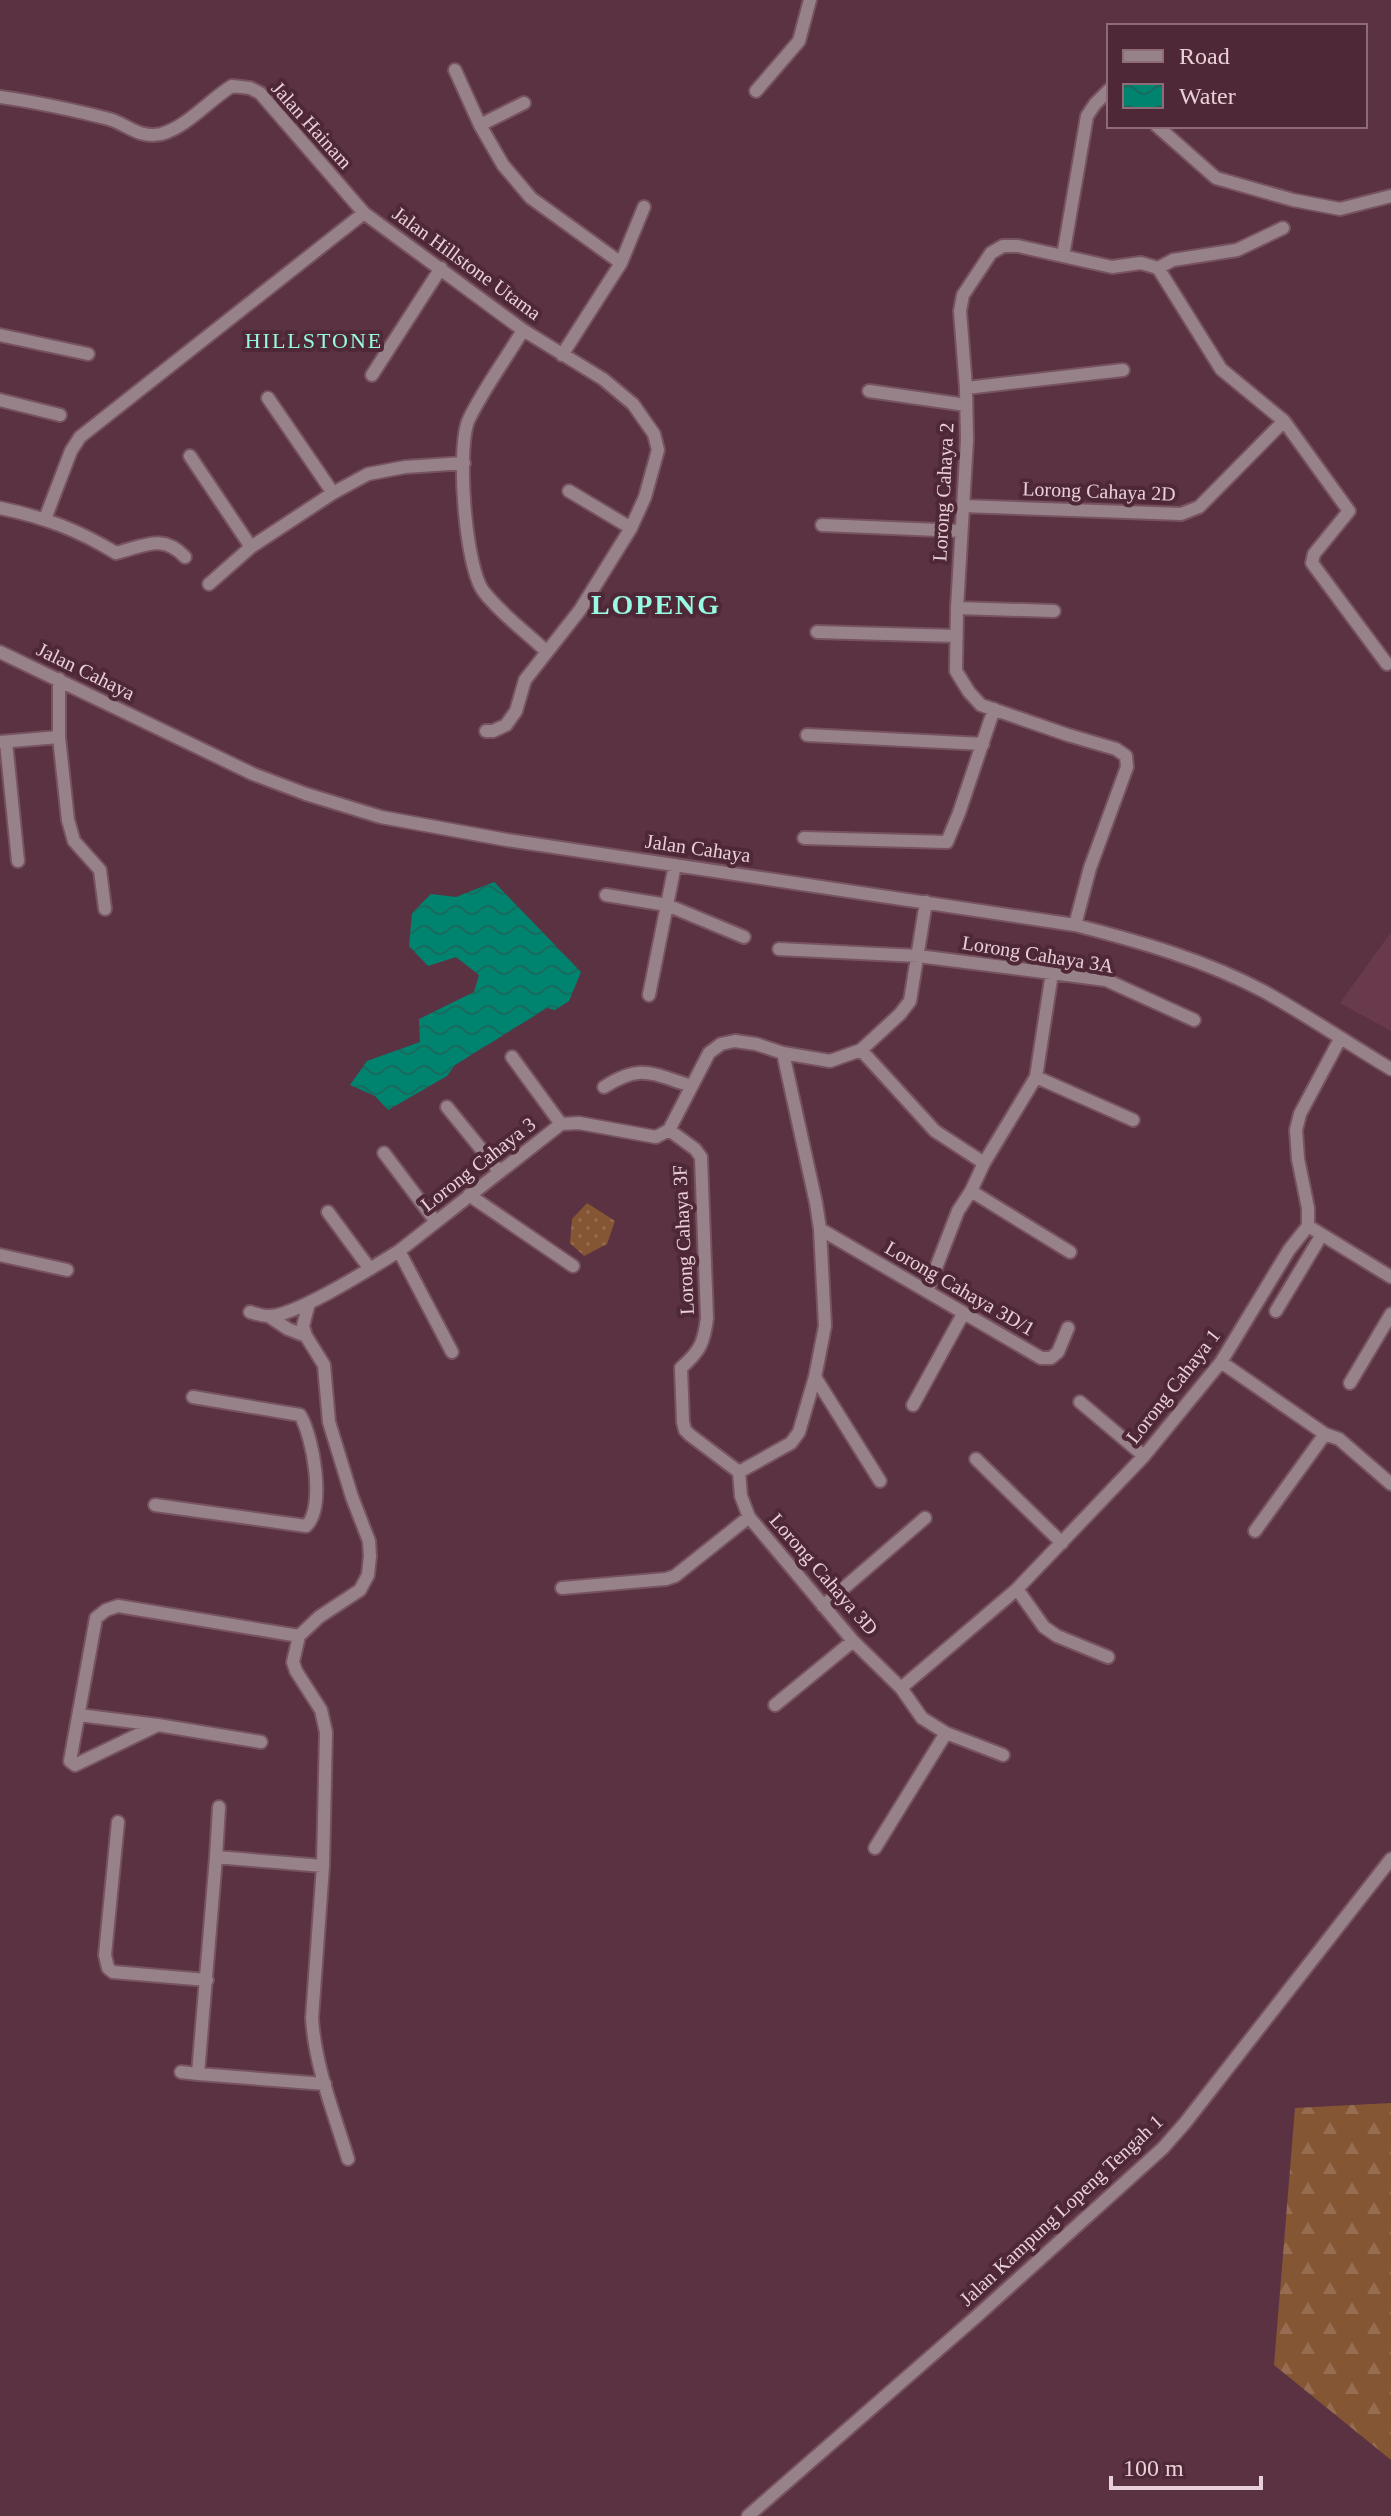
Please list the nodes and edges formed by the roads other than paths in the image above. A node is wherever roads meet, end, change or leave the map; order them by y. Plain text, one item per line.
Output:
1 (810, 0) edge
2 (455, 70) dead end
3 (756, 91) dead end
4 (1107, 92) edge
5 (0, 97) edge
6 (524, 103) dead end
7 (480, 125) junction
8 (1159, 128) edge
9 (1391, 196) edge
10 (644, 207) dead end
11 (364, 213) junction
12 (1283, 228) dead end
13 (1063, 256) junction
14 (621, 263) junction
15 (441, 268) junction
16 (1158, 268) junction
17 (523, 330) junction
18 (0, 335) edge
19 (88, 354) dead end
20 (562, 355) junction
21 (1123, 370) dead end
22 (372, 375) dead end
23 (966, 388) junction
24 (869, 391) dead end
25 (268, 398) dead end
26 (0, 400) edge
27 (966, 405) junction
28 (60, 415) dead end
29 (1284, 421) junction
30 (190, 456) dead end
31 (464, 463) junction
32 (569, 491) dead end
33 (333, 493) junction
34 (963, 506) junction
35 (0, 508) edge
36 (45, 519) junction
37 (822, 525) dead end
38 (631, 528) junction
39 (961, 531) junction
40 (251, 547) junction
41 (185, 557) dead end
42 (209, 584) dead end
43 (957, 608) junction
44 (1054, 611) dead end
45 (817, 632) dead end
46 (956, 636) junction
47 (546, 651) junction
48 (0, 652) edge
49 (1387, 664) dead end
50 (59, 679) junction
51 (994, 709) junction
52 (486, 731) dead end
53 (807, 735) dead end
54 (59, 737) junction
55 (3, 742) edge
56 (983, 744) junction
57 (804, 838) dead end
58 (18, 861) dead end
59 (675, 865) junction
60 (606, 895) dead end
61 (926, 902) junction
62 (667, 905) junction
63 (105, 909) dead end
64 (1075, 925) junction
65 (744, 937) dead end
66 (779, 949) dead end
67 (918, 956) junction
68 (1052, 973) junction
69 (649, 995) dead end
70 (1194, 1020) dead end
71 (1340, 1039) junction
72 (861, 1050) junction
73 (783, 1053) junction
74 (512, 1057) dead end
75 (1391, 1069) edge
76 (1036, 1077) junction
77 (692, 1086) junction
78 (604, 1087) dead end
79 (447, 1107) dead end
80 (1133, 1120) dead end
81 (561, 1124) junction
82 (669, 1130) junction
83 (384, 1153) dead end
84 (984, 1163) junction
85 (499, 1171) junction
86 (971, 1191) junction
87 (469, 1195) junction
88 (328, 1212) dead end
89 (436, 1222) junction
90 (1308, 1226) junction
91 (820, 1229) junction
92 (1321, 1236) junction
93 (399, 1251) junction
94 (1070, 1252) dead end
95 (0, 1255) edge
96 (573, 1266) dead end
97 (370, 1269) junction
98 (67, 1270) dead end
99 (1391, 1277) edge
100 (927, 1291) junction
101 (309, 1303) junction
102 (1276, 1311) dead end
103 (250, 1312) dead end
104 (963, 1314) junction
105 (1391, 1314) edge
106 (270, 1317) junction
107 (1068, 1328) dead end
108 (306, 1336) junction
109 (452, 1352) dead end
110 (1221, 1362) junction
111 (815, 1377) junction
112 (1350, 1383) dead end
113 (193, 1397) dead end
114 (1080, 1402) dead end
115 (913, 1405) dead end
116 (328, 1415) junction
117 (303, 1419) junction
118 (1325, 1434) junction
119 (1144, 1456) junction
120 (976, 1459) dead end
121 (1391, 1464) edge
122 (739, 1472) junction
123 (1386, 1480) edge
124 (880, 1481) dead end
125 (155, 1505) dead end
126 (749, 1517) junction
127 (925, 1518) dead end
128 (1255, 1531) dead end
129 (1062, 1543) junction
130 (562, 1588) dead end
131 (1017, 1589) junction
132 (823, 1606) junction
133 (299, 1636) junction
134 (853, 1641) junction
135 (1108, 1657) dead end
136 (901, 1688) junction
137 (775, 1705) dead end
138 (79, 1715) junction
139 (158, 1725) junction
140 (946, 1733) junction
141 (261, 1742) dead end
142 (1003, 1755) dead end
143 (219, 1807) dead end
144 (118, 1822) dead end
145 (875, 1848) dead end
146 (216, 1857) junction
147 (1391, 1859) edge
148 (323, 1866) junction
149 (207, 1980) junction
150 (181, 2072) dead end
151 (198, 2074) junction
152 (325, 2084) junction
153 (348, 2159) dead end
154 (748, 2516) edge

1 - 3 street
2 - 7 street
4 - 13 street
5 - 11 street, Jalan Hainam
6 - 7 street
7 - 14 street
8 - 9 street
10 - 14 street
11 - 15 street, Jalan Hillstone Utama
11 - 36 street, Jalan Hillstone Utama
12 - 16 street, Lorong Cahaya 2
13 - 16 street, Lorong Cahaya 2
13 - 23 street, Lorong Cahaya 2
14 - 20 street
15 - 17 street, Jalan Hillstone Utama
15 - 22 street
16 - 29 street
17 - 20 street, Jalan Hillstone Utama
17 - 31 street
18 - 19 street
20 - 38 street, Jalan Hillstone Utama
21 - 23 street
23 - 27 street, Lorong Cahaya 2
24 - 27 street
25 - 33 street
26 - 28 street
27 - 34 street, Lorong Cahaya 2
29 - 34 street, Lorong Cahaya 2D
29 - 49 street
30 - 40 street
31 - 33 street
31 - 47 street
32 - 38 street
33 - 40 street
34 - 39 street, Lorong Cahaya 2
35 - 36 street
36 - 41 street
37 - 39 street
38 - 47 street, Jalan Hillstone Utama
39 - 43 street, Lorong Cahaya 2
40 - 42 street
43 - 44 street
43 - 46 street, Lorong Cahaya 2
45 - 46 street
46 - 51 street, Lorong Cahaya 2
47 - 52 street, Jalan Hillstone Utama
48 - 50 street, Jalan Cahaya
50 - 54 street
50 - 59 street, Jalan Cahaya
51 - 56 street
51 - 64 street, Lorong Cahaya 2
53 - 56 street
54 - 55 street
54 - 63 street
55 - 58 street
56 - 57 street
59 - 61 street, Jalan Cahaya
59 - 62 street
60 - 62 street
61 - 64 street, Jalan Cahaya
61 - 67 street
62 - 65 street
62 - 69 street
64 - 71 street, Jalan Cahaya
66 - 67 street, Lorong Cahaya 3A
67 - 68 street, Lorong Cahaya 3A
67 - 72 street
68 - 70 street, Lorong Cahaya 3A
68 - 76 street
71 - 75 street, Jalan Cahaya
71 - 90 street
72 - 73 street
72 - 84 street
73 - 77 street
73 - 91 street
74 - 81 street
76 - 80 street
76 - 84 street
77 - 78 street
77 - 82 street
79 - 85 street
81 - 82 street, Lorong Cahaya 3
81 - 85 street, Lorong Cahaya 3
82 - 122 street, Lorong Cahaya 3F
83 - 89 street
84 - 86 street
85 - 87 street, Lorong Cahaya 3
86 - 94 street
86 - 100 street
87 - 89 street, Lorong Cahaya 3
87 - 96 street
88 - 97 street
89 - 93 street, Lorong Cahaya 3
90 - 92 street
90 - 110 street, Lorong Cahaya 1
91 - 100 street, Lorong Cahaya 3D/1
91 - 111 street
92 - 99 street
92 - 102 street
93 - 97 street, Lorong Cahaya 3
93 - 109 street
95 - 98 street
97 - 101 street, Lorong Cahaya 3
100 - 104 street, Lorong Cahaya 3D/1
101 - 106 street, Lorong Cahaya 3
101 - 108 street
103 - 106 street
104 - 107 street, Lorong Cahaya 3D/1
104 - 115 street
105 - 112 street
106 - 108 street
108 - 116 street
110 - 118 street
110 - 119 street, Lorong Cahaya 1
111 - 122 street
111 - 124 street
113 - 117 street
114 - 119 street
116 - 117 street
116 - 133 street
117 - 125 street
118 - 123 street
118 - 128 street
119 - 129 street, Lorong Cahaya 1
120 - 129 street
121 - 123 street
122 - 126 street, Lorong Cahaya 3D
126 - 130 street
126 - 132 street, Lorong Cahaya 3D
127 - 132 street
129 - 131 street, Lorong Cahaya 1
131 - 135 street
131 - 136 street, Lorong Cahaya 1
132 - 134 street, Lorong Cahaya 3D
133 - 138 street
133 - 148 street
134 - 136 street, Lorong Cahaya 3D
134 - 137 street
136 - 140 street, Lorong Cahaya 3D
138 - 139 street
138 - 139 street
139 - 141 street
140 - 142 street, Lorong Cahaya 3D
140 - 145 street
143 - 146 street
144 - 149 street
146 - 148 street
146 - 149 street
147 - 154 street, Jalan Kampung Lopeng Tengah 1
148 - 152 street
149 - 151 street
150 - 151 street
151 - 152 street
152 - 153 street

